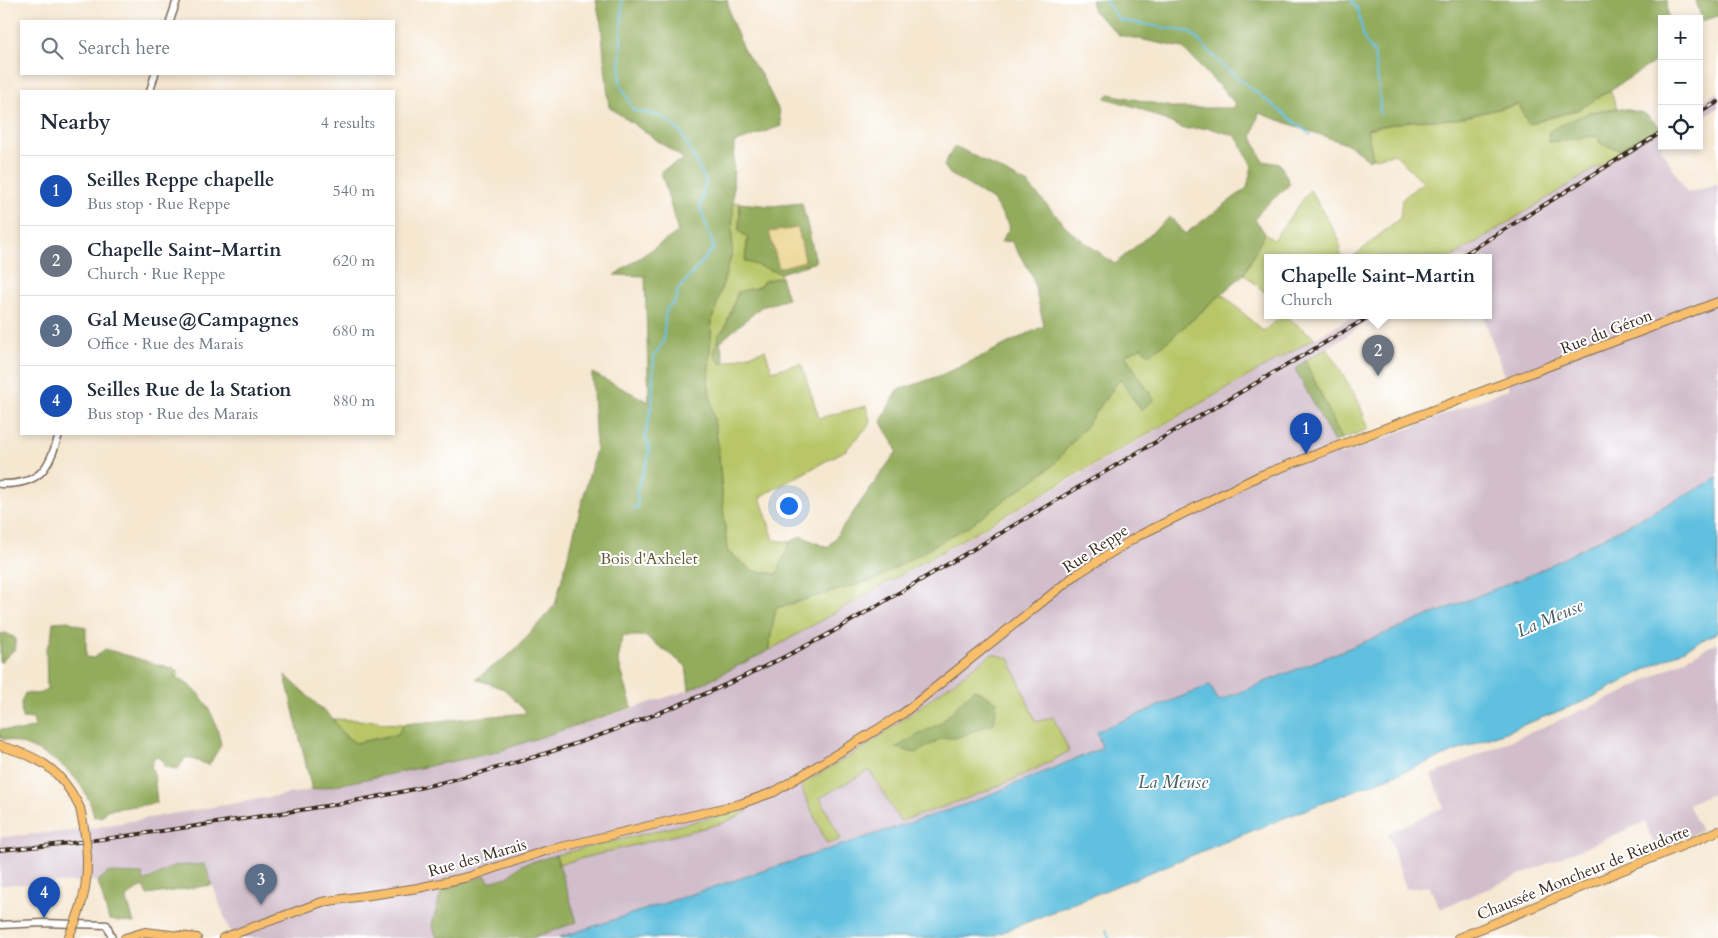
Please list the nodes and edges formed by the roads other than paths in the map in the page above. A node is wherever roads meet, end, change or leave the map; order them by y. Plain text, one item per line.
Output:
1 (176, 0) edge
2 (170, 20) edge
3 (155, 75) edge
4 (150, 90) edge
5 (1718, 302) edge
6 (1503, 385) joint
7 (59, 435) edge
8 (0, 484) edge
9 (0, 746) edge
10 (740, 804) joint
11 (1718, 831) edge
12 (0, 925) edge
13 (68, 938) edge
14 (112, 938) edge
15 (125, 938) edge
16 (197, 938) edge
17 (224, 938) edge
18 (1458, 938) edge

1 - 2 street
3 - 4 street
5 - 6 main road, Rue du Géron
6 - 10 main road, Rue Reppe
7 - 8 street
9 - 13 main road, bridge
10 - 17 main road, Rue des Marais
11 - 18 main road, Chaussée Moncheur de Rieudotte
12 - 14 street
15 - 16 main road

